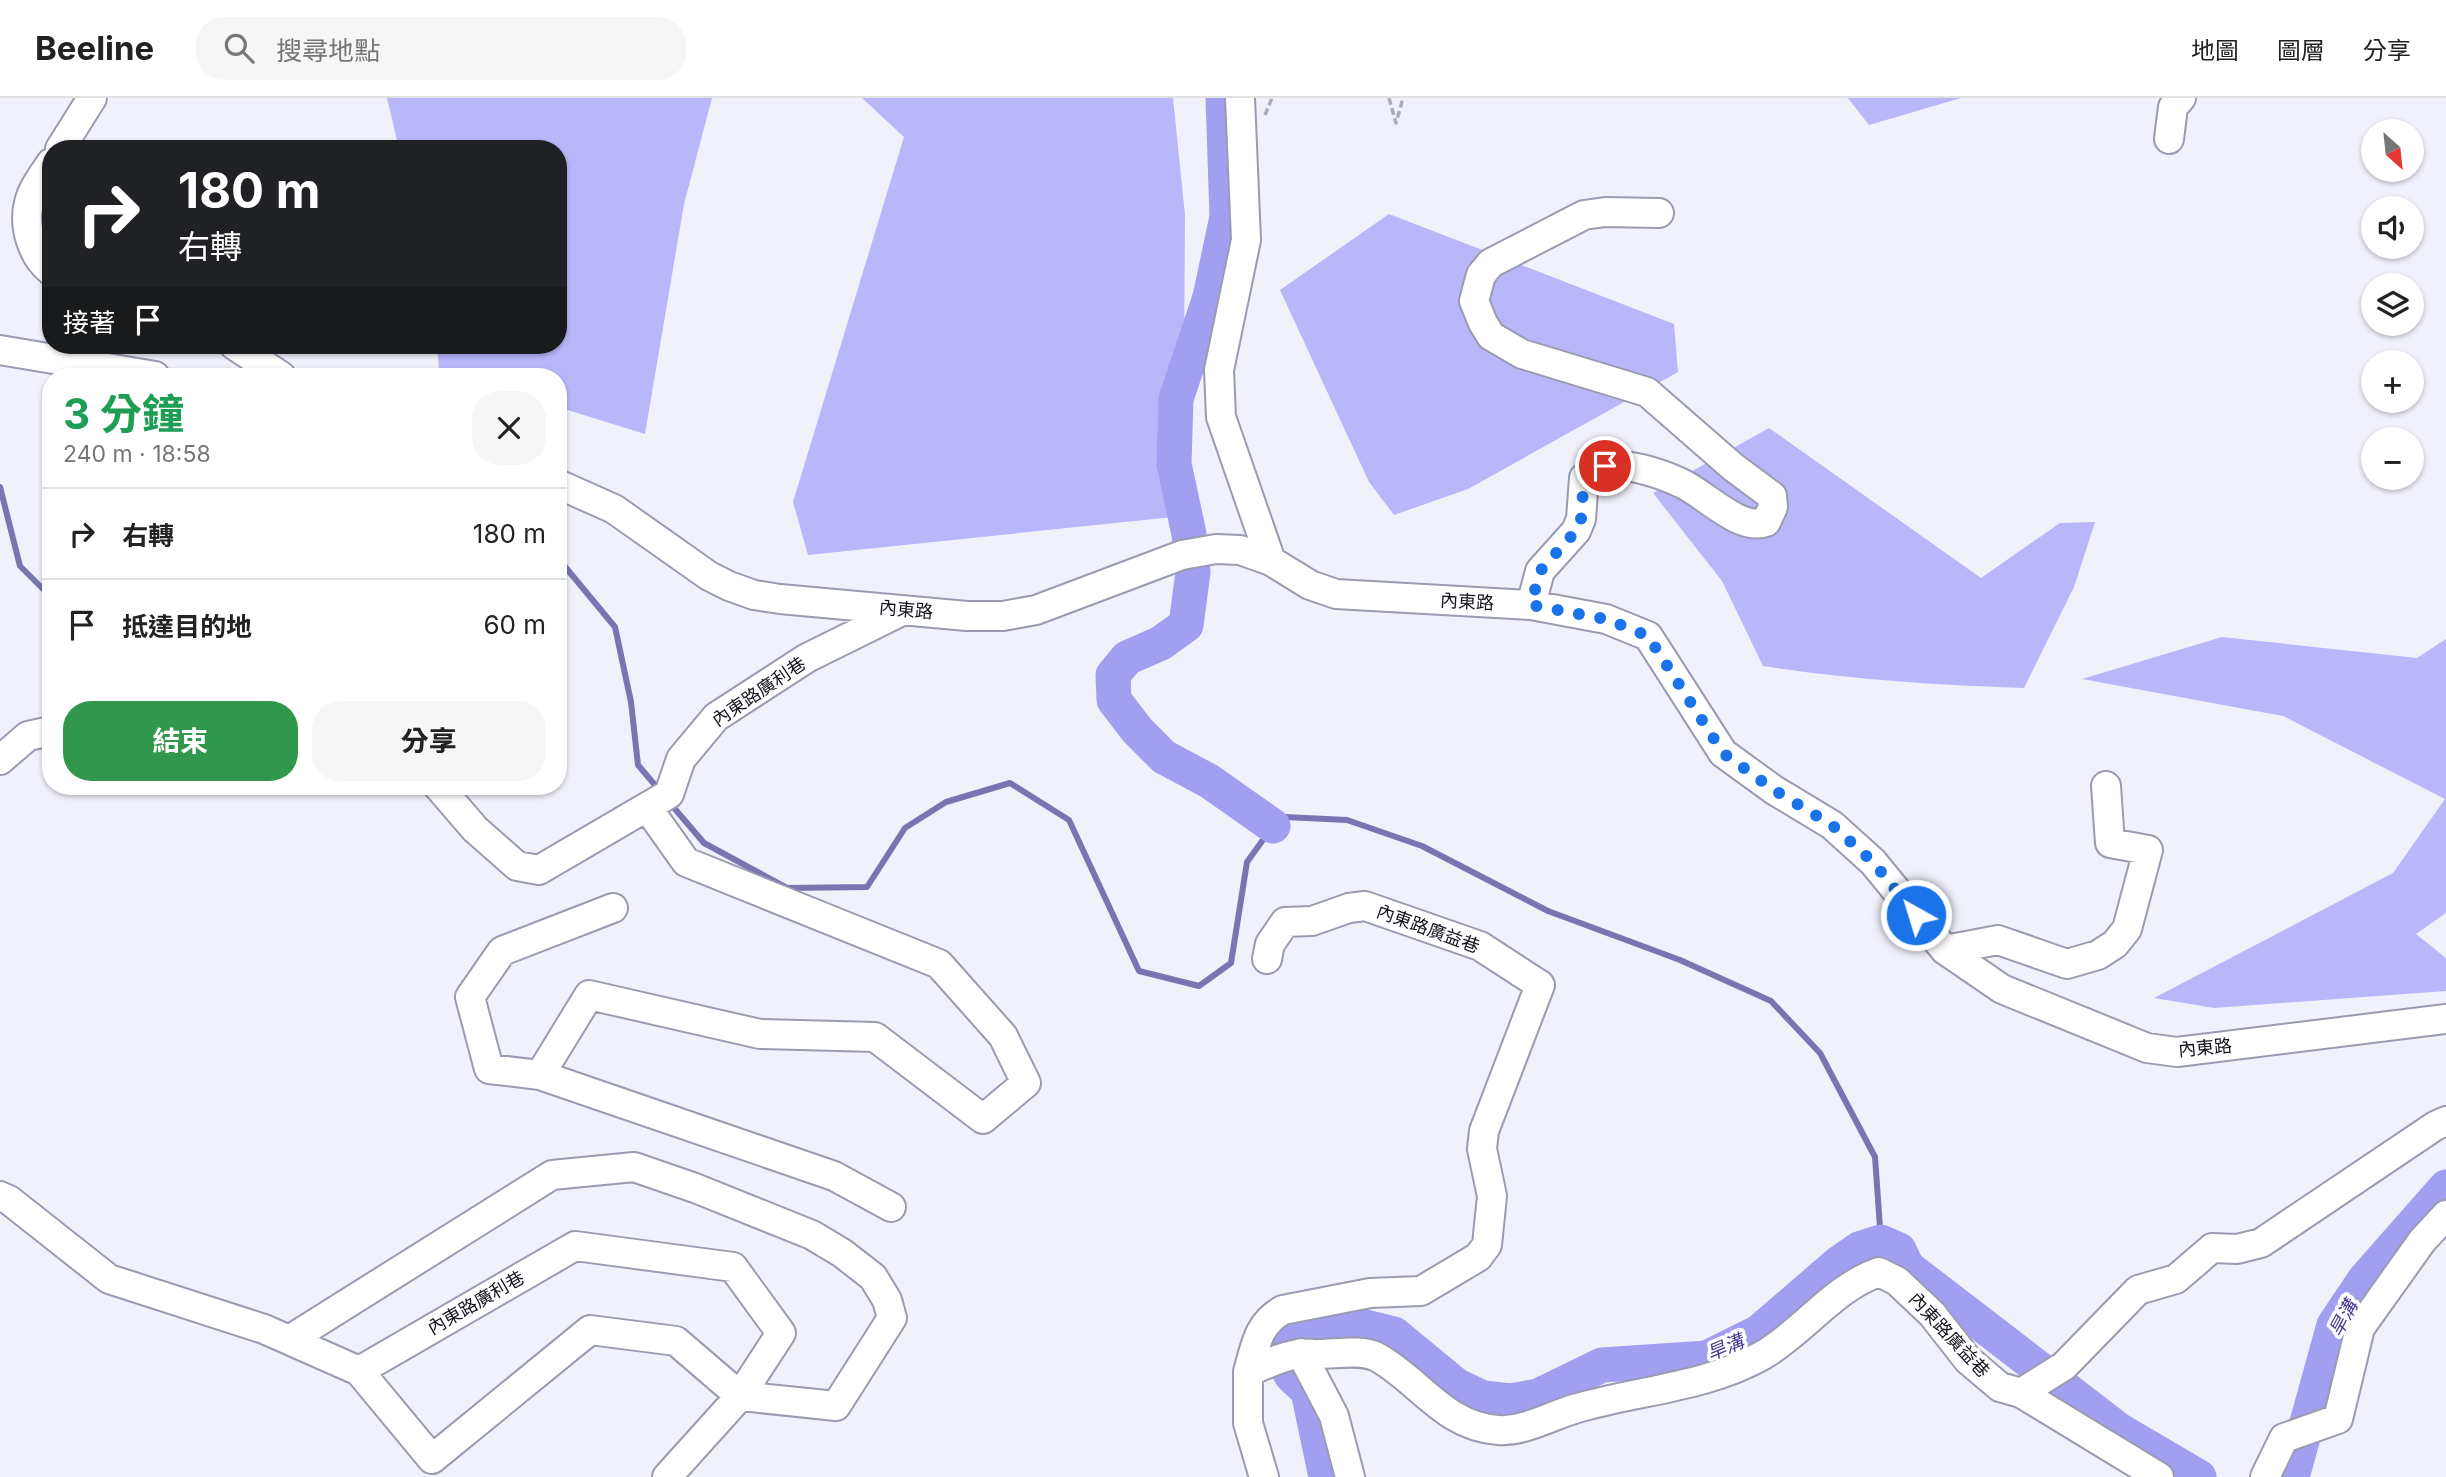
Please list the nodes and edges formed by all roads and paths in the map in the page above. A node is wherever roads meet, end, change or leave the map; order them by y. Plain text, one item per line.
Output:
1 (92, 98) edge
2 (1240, 98) edge
3 (1389, 98) edge
4 (1403, 98) edge
5 (2181, 98) edge
6 (2169, 139) dead end
7 (66, 140) edge
8 (42, 179) edge
9 (1659, 213) dead end
10 (42, 261) edge
11 (0, 350) edge
12 (248, 354) edge
13 (102, 368) edge
14 (269, 368) edge
15 (567, 488) edge
16 (1271, 561) junction
17 (1531, 605) junction
18 (903, 610) junction
19 (42, 733) edge
20 (0, 760) edge
21 (2106, 786) dead end
22 (446, 795) edge
23 (647, 807) junction
24 (613, 908) dead end
25 (1945, 950) junction
26 (1267, 959) dead end
27 (2446, 1019) edge
28 (540, 1074) junction
29 (2446, 1121) edge
30 (0, 1196) edge
31 (891, 1207) dead end
32 (2446, 1214) edge
33 (289, 1340) junction
34 (1300, 1353) junction
35 (359, 1371) junction
36 (1248, 1372) junction
37 (2021, 1393) junction
38 (740, 1396) junction
39 (667, 1477) edge
40 (1264, 1477) edge
41 (1350, 1477) edge
42 (2159, 1477) edge
43 (2265, 1477) edge

1 - 7 street
2 - 16 street
3 - 4 path
5 - 6 street
8 - 10 street
9 - 17 street
11 - 13 street
12 - 14 street
15 - 18 street, 內東路
16 - 17 street, 內東路
16 - 18 street, 內東路
17 - 25 street, 內東路
18 - 23 street, 內東路廣利巷
19 - 20 street
21 - 25 street
22 - 23 street, 內東路廣利巷
23 - 28 street
24 - 28 street
25 - 27 street, 內東路
26 - 36 street, 內東路廣益巷
28 - 31 street
29 - 37 street
30 - 33 street
32 - 43 street
33 - 35 street
33 - 38 street
34 - 36 street, 內東路廣益巷
34 - 37 street, 內東路廣益巷
34 - 41 street
35 - 38 street
35 - 38 street, 內東路廣利巷
36 - 40 street, 內東路廣益巷
37 - 42 street
38 - 39 street, 內東路廣利巷

